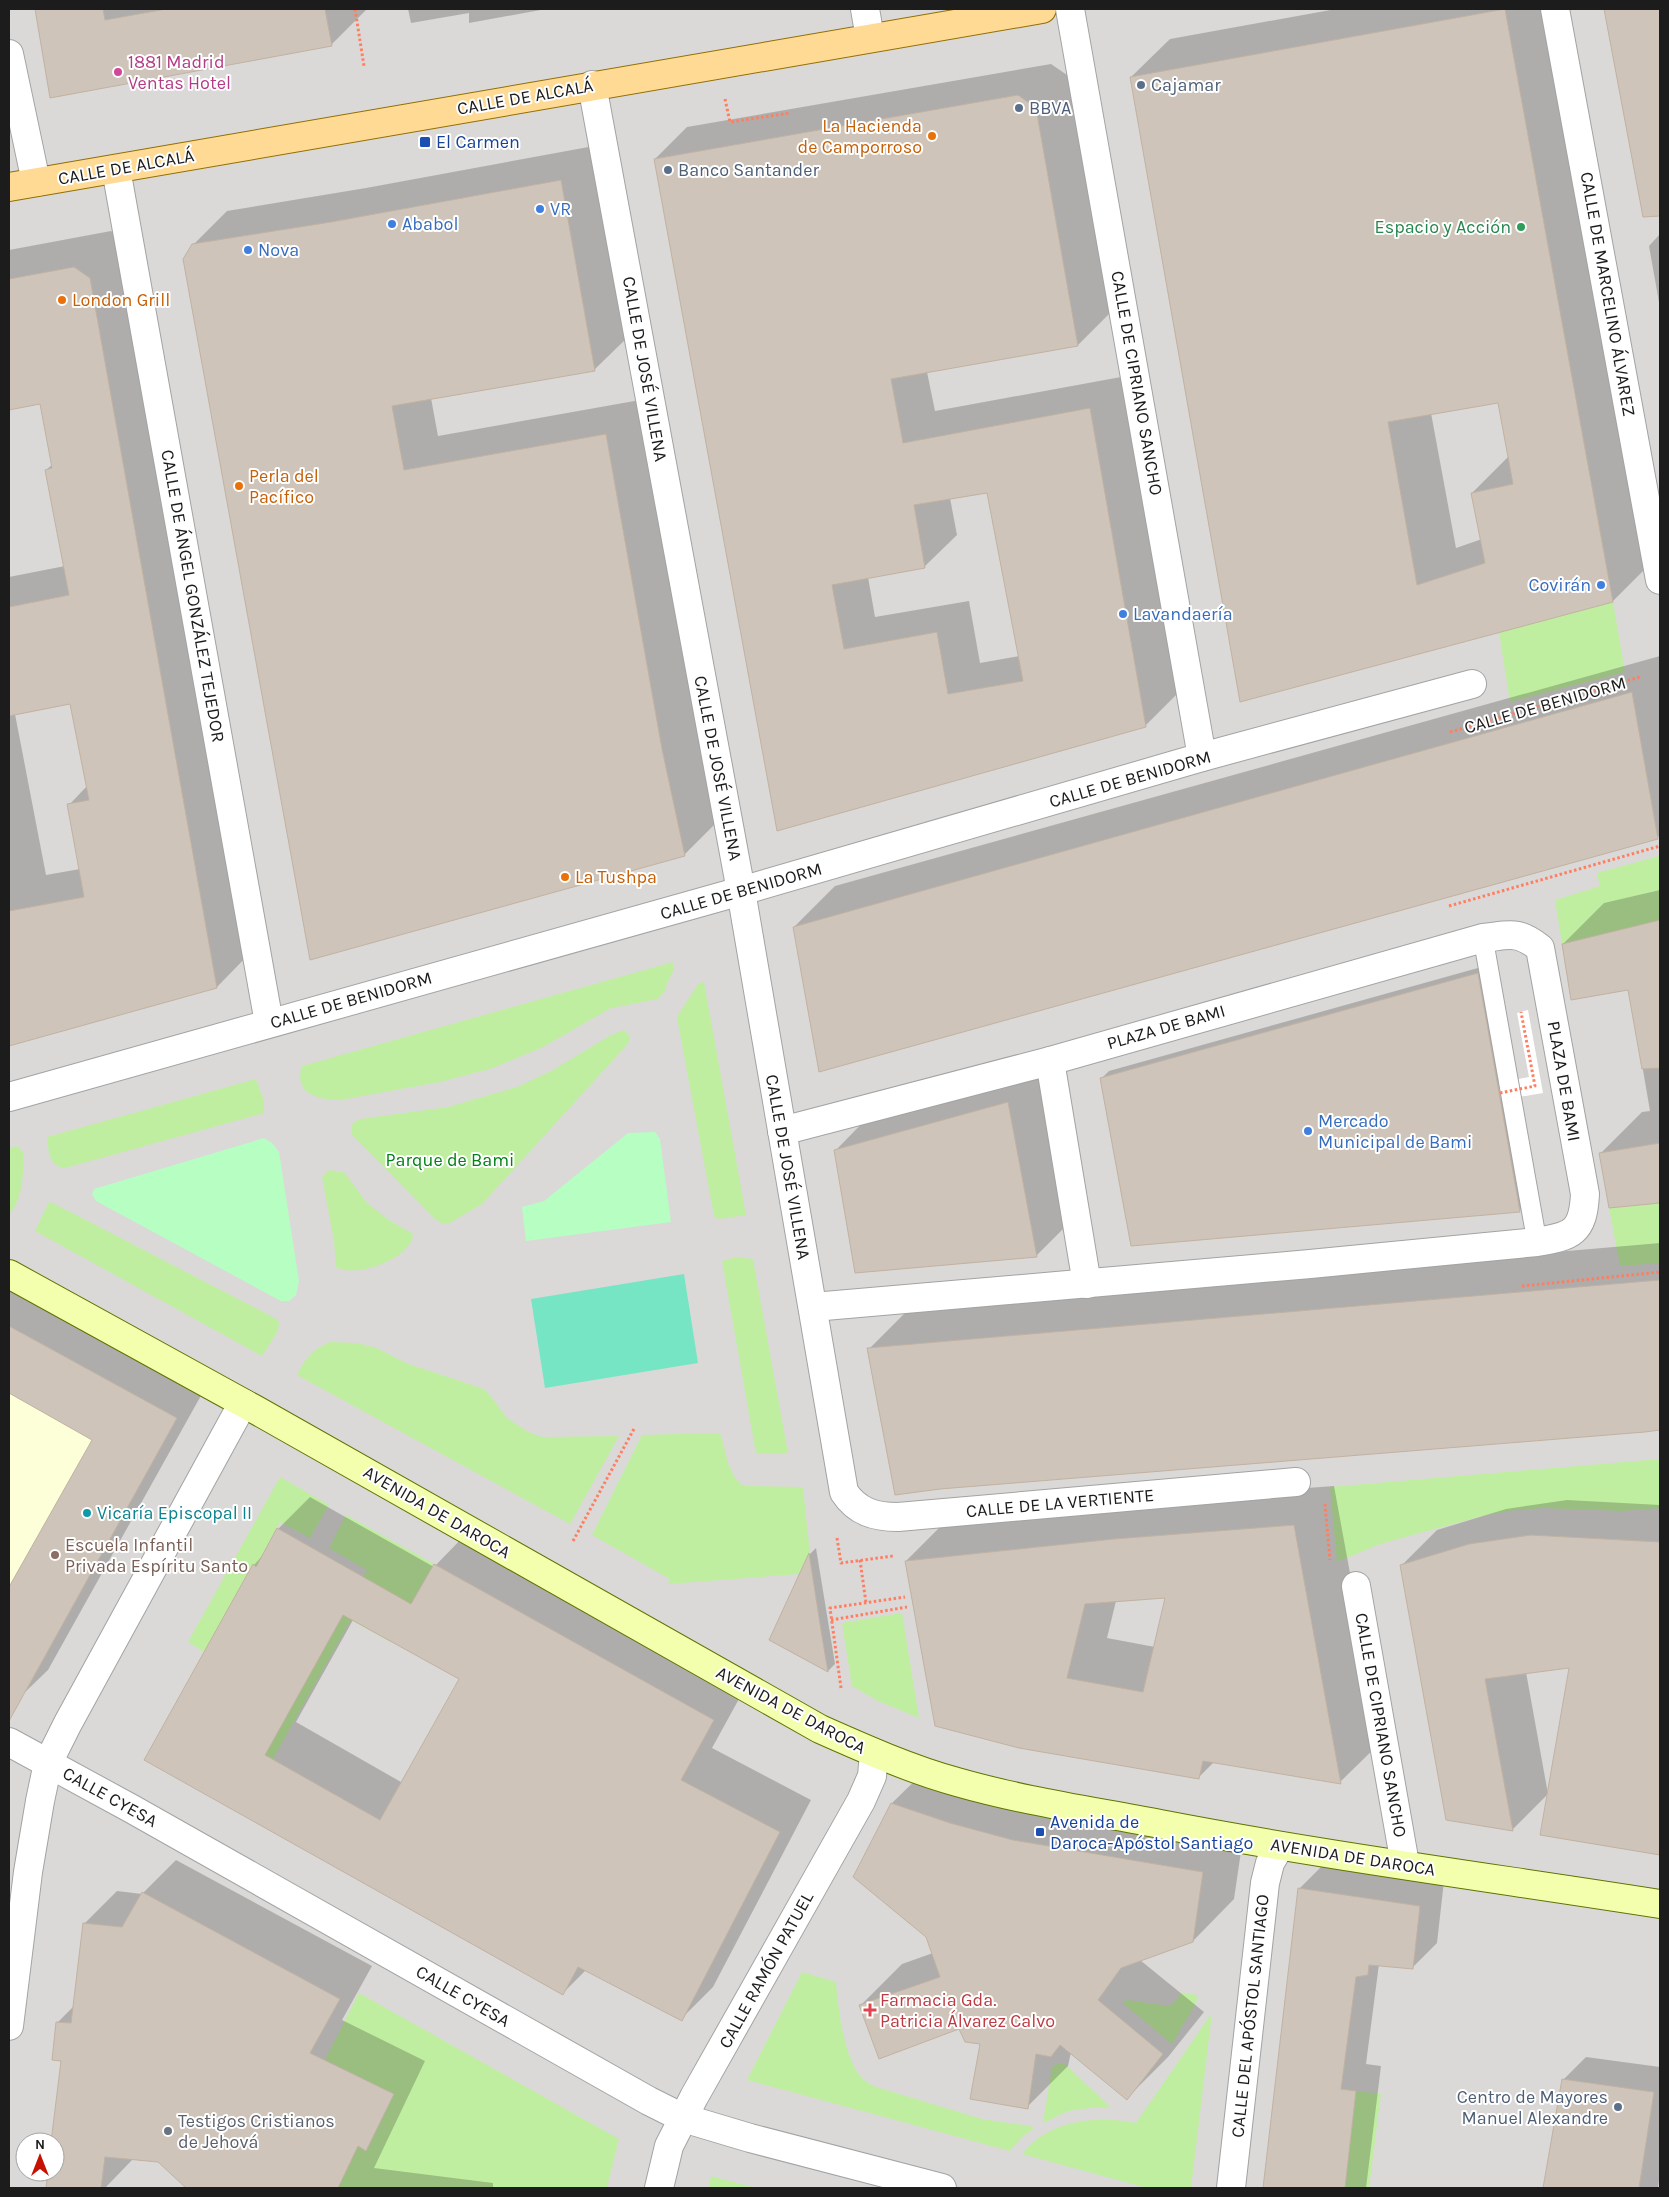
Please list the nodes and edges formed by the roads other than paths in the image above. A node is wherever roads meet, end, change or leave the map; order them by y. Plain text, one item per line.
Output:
1 (865, 9) edge
2 (1042, 9) edge
3 (1070, 9) edge
4 (1555, 9) edge
5 (870, 38) junction
6 (9, 54) edge
7 (592, 85) junction
8 (116, 169) junction
9 (36, 182) junction
10 (9, 187) edge
11 (1660, 580) edge
12 (1472, 684) dead end
13 (1202, 757) junction
14 (742, 891) junction
15 (1483, 938) junction
16 (270, 1023) junction
17 (1050, 1061) junction
18 (9, 1097) edge
19 (782, 1131) junction
20 (1536, 1242) junction
21 (9, 1274) edge
22 (1087, 1284) junction
23 (813, 1307) junction
24 (243, 1403) junction
25 (841, 1481) joint
26 (1296, 1482) dead end
27 (1356, 1586) dead end
28 (9, 1742) edge
29 (874, 1754) junction
30 (48, 1764) junction
31 (1280, 1846) junction
32 (1405, 1864) junction
33 (1660, 1904) edge
34 (9, 2026) edge
35 (683, 2118) junction
36 (659, 2188) edge
37 (942, 2188) edge
38 (1231, 2188) edge

1 - 5 street
2 - 5 main road, CALLE DE ALCALÁ
3 - 13 street, CALLE DE CIPRIANO SANCHO
4 - 11 street, CALLE DE MARCELINO ÁLVAREZ
5 - 7 main road, CALLE DE ALCALÁ
6 - 9 street
7 - 8 main road, CALLE DE ALCALÁ
7 - 14 street, CALLE DE JOSÉ VILLENA
8 - 9 main road, CALLE DE ALCALÁ
8 - 16 street, CALLE DE ÁNGEL GONZÁLEZ TEJEDOR
9 - 10 main road, CALLE DE ALCALÁ
12 - 13 street, CALLE DE BENIDORM
13 - 14 street, CALLE DE BENIDORM
14 - 16 street, CALLE DE BENIDORM
14 - 19 street, CALLE DE JOSÉ VILLENA
15 - 17 street, PLAZA DE BAMI
15 - 20 lane
15 - 20 street, PLAZA DE BAMI
16 - 18 street, CALLE DE BENIDORM
17 - 19 street, PLAZA DE BAMI
17 - 22 street
19 - 23 street, CALLE DE JOSÉ VILLENA
20 - 22 street, PLAZA DE BAMI
21 - 24 main road, AVENIDA DE DAROCA
22 - 23 street, PLAZA DE BAMI
23 - 25 street, CALLE DE JOSÉ VILLENA
24 - 29 main road, AVENIDA DE DAROCA
24 - 30 street
25 - 26 street, CALLE DE LA VERTIENTE
27 - 32 street, CALLE DE CIPRIANO SANCHO
28 - 30 street, CALLE CYESA
29 - 31 main road, AVENIDA DE DAROCA
29 - 35 street, CALLE RAMÓN PATUEL
30 - 34 street
30 - 35 street, CALLE CYESA
31 - 32 main road, AVENIDA DE DAROCA
31 - 38 street, CALLE DEL APÓSTOL SANTIAGO
32 - 33 main road, AVENIDA DE DAROCA
35 - 36 street, CALLE RAMÓN PATUEL
35 - 37 street, CALLE CYESA

